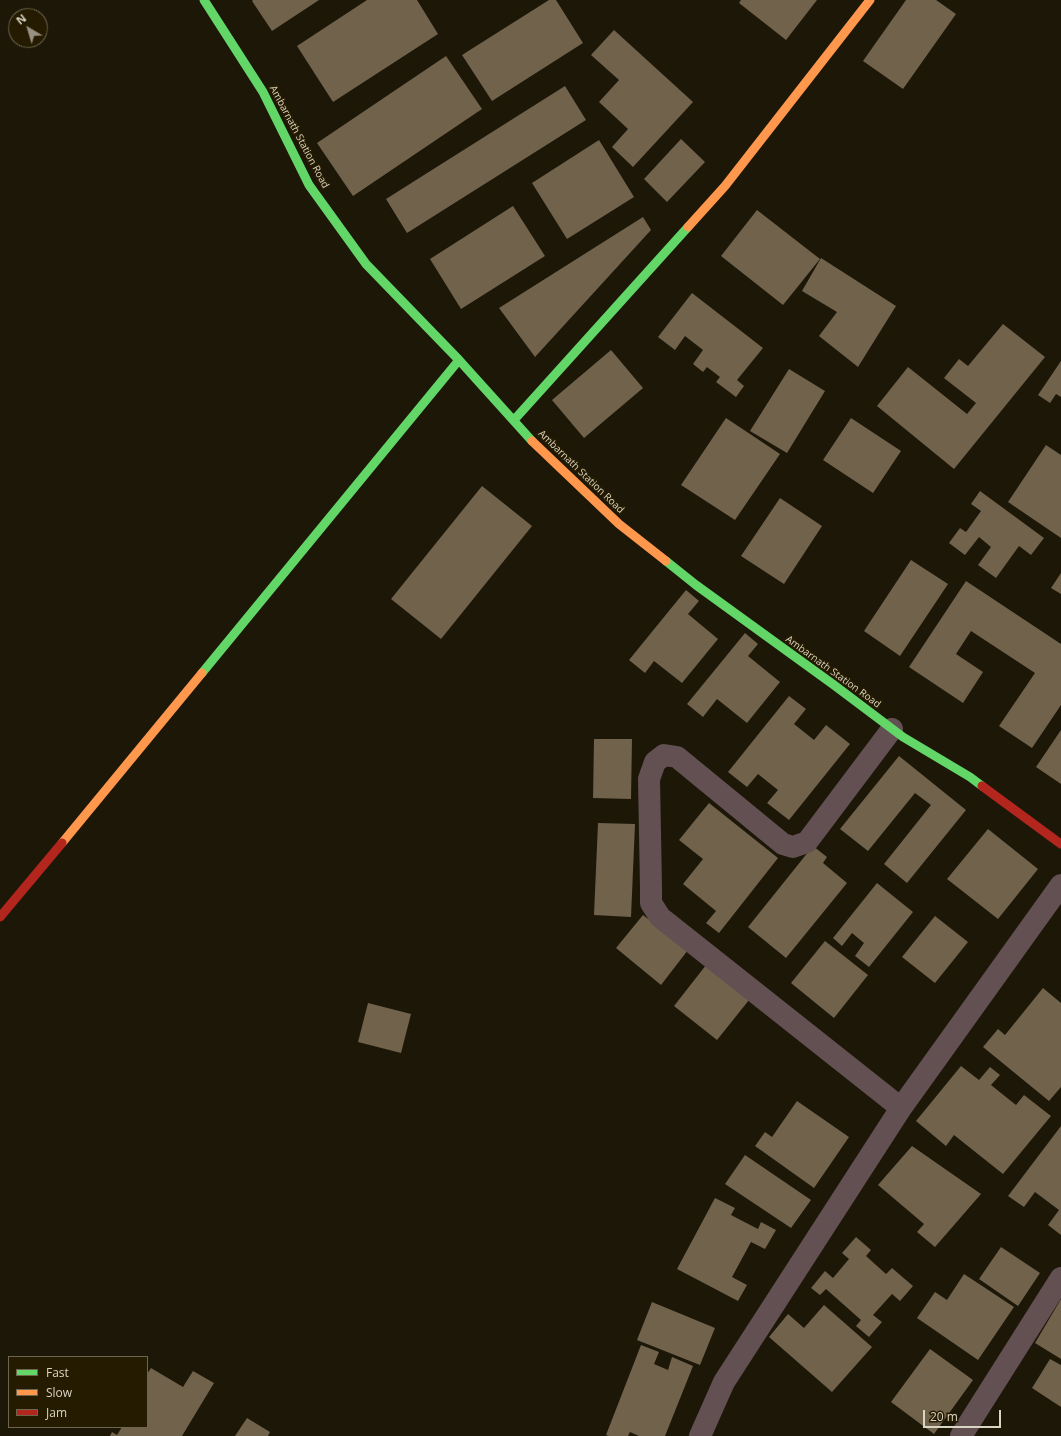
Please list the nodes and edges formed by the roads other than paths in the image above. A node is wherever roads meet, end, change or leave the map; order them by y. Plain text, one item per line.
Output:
1 (204, 0) edge
2 (870, 0) edge
3 (459, 360) junction
4 (514, 420) junction
5 (892, 729) junction
6 (1061, 844) edge
7 (1061, 885) edge
8 (2, 910) edge
9 (901, 1108) junction
10 (1061, 1278) edge
11 (700, 1436) edge
12 (961, 1436) edge

1 - 3 street, Ambarnath Station Road
2 - 4 street
3 - 4 street, Ambarnath Station Road
3 - 8 street
4 - 5 street, Ambarnath Station Road
5 - 6 street, Ambarnath Station Road
5 - 9 street
7 - 9 street
9 - 11 street
10 - 12 street

